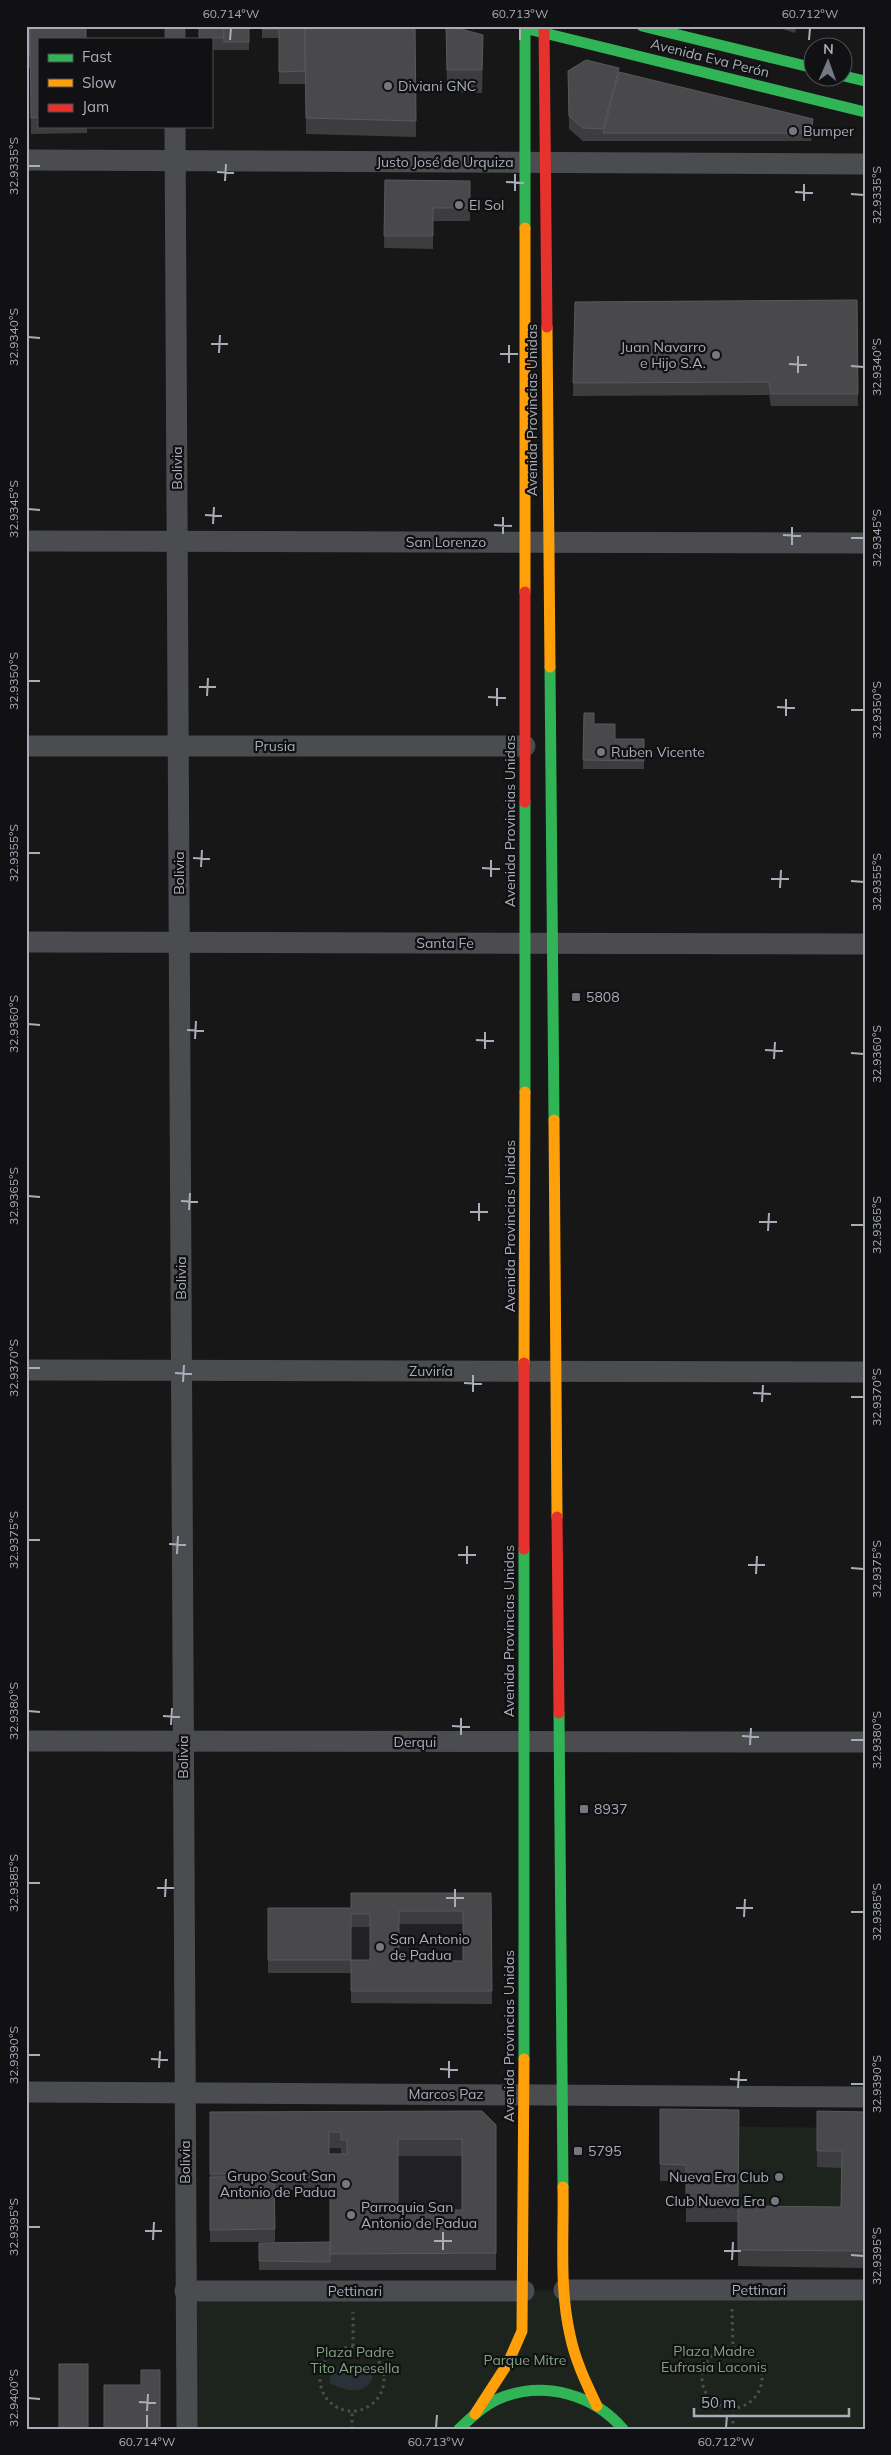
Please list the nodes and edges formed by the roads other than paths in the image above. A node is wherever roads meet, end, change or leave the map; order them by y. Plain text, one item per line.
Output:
1 (642, 26) edge
2 (523, 27) edge
3 (544, 29) edge
4 (804, 66) edge
5 (865, 112) edge
6 (175, 128) edge
7 (26, 160) edge
8 (175, 162) junction
9 (535, 163) junction
10 (865, 164) edge
11 (26, 541) edge
12 (177, 542) junction
13 (525, 542) junction
14 (548, 542) junction
15 (865, 543) edge
16 (26, 746) edge
17 (178, 746) junction
18 (525, 746) junction
19 (26, 942) edge
20 (179, 942) junction
21 (524, 943) junction
22 (552, 943) junction
23 (865, 944) edge
24 (26, 1370) edge
25 (181, 1371) junction
26 (525, 1371) junction
27 (556, 1372) junction
28 (865, 1372) edge
29 (26, 1741) edge
30 (183, 1742) junction
31 (524, 1742) junction
32 (865, 1742) edge
33 (559, 1743) junction
34 (26, 2092) edge
35 (185, 2093) junction
36 (524, 2094) junction
37 (562, 2094) junction
38 (865, 2097) edge
39 (564, 2290) junction
40 (865, 2290) edge
41 (186, 2291) junction
42 (524, 2291) junction
43 (597, 2406) junction
44 (475, 2414) junction
45 (623, 2427) edge
46 (187, 2429) edge
47 (459, 2429) edge

1 - 4 main road, Avenida Eva Perón
2 - 3 main road, Avenida Eva Perón
2 - 9 main road, Avenida Provincias Unidas
3 - 5 main road, Avenida Eva Perón
3 - 9 main road, Avenida Provincias Unidas
6 - 8 street, Bolivia
7 - 8 street, Justo José de Urquiza
8 - 9 street, Justo José de Urquiza
8 - 12 street, Bolivia
9 - 10 street, Justo José de Urquiza
9 - 13 main road, Avenida Provincias Unidas
9 - 14 main road, Avenida Provincias Unidas
11 - 12 street, San Lorenzo
12 - 13 street, San Lorenzo
12 - 17 street, Bolivia
13 - 14 street, San Lorenzo
13 - 18 main road, Avenida Provincias Unidas
14 - 15 street, San Lorenzo
14 - 22 main road, Avenida Provincias Unidas
16 - 17 street, Prusia
17 - 18 street, Prusia
17 - 20 street, Bolivia
18 - 21 main road, Avenida Provincias Unidas
19 - 20 street, Santa Fe
20 - 21 street, Santa Fe
20 - 25 street, Bolivia
21 - 22 street, Santa Fe
21 - 26 main road, Avenida Provincias Unidas
22 - 23 street, Santa Fe
22 - 27 main road, Avenida Provincias Unidas
24 - 25 street, Zuviría
25 - 26 street, Zuviría
25 - 30 street, Bolivia
26 - 27 street, Zuviría
26 - 31 main road, Avenida Provincias Unidas
27 - 28 street, Zuviría
27 - 33 main road, Avenida Provincias Unidas
29 - 30 street, Derqui
30 - 31 street, Derqui
30 - 35 street, Bolivia
31 - 33 street, Derqui
31 - 36 main road, Avenida Provincias Unidas
32 - 33 street, Derqui
33 - 37 main road, Avenida Provincias Unidas
34 - 35 street, Marcos Paz
35 - 36 street, Marcos Paz
35 - 41 street, Bolivia
36 - 37 street, Marcos Paz
36 - 42 main road, Avenida Provincias Unidas
37 - 38 street, Marcos Paz
37 - 39 main road, Avenida Provincias Unidas
39 - 40 street, Pettinari
39 - 43 main road, Avenida Provincias Unidas
41 - 42 street, Pettinari
41 - 46 street, Bolivia
42 - 44 main road, Avenida Provincias Unidas
43 - 44 main road
43 - 45 main road
44 - 47 main road

